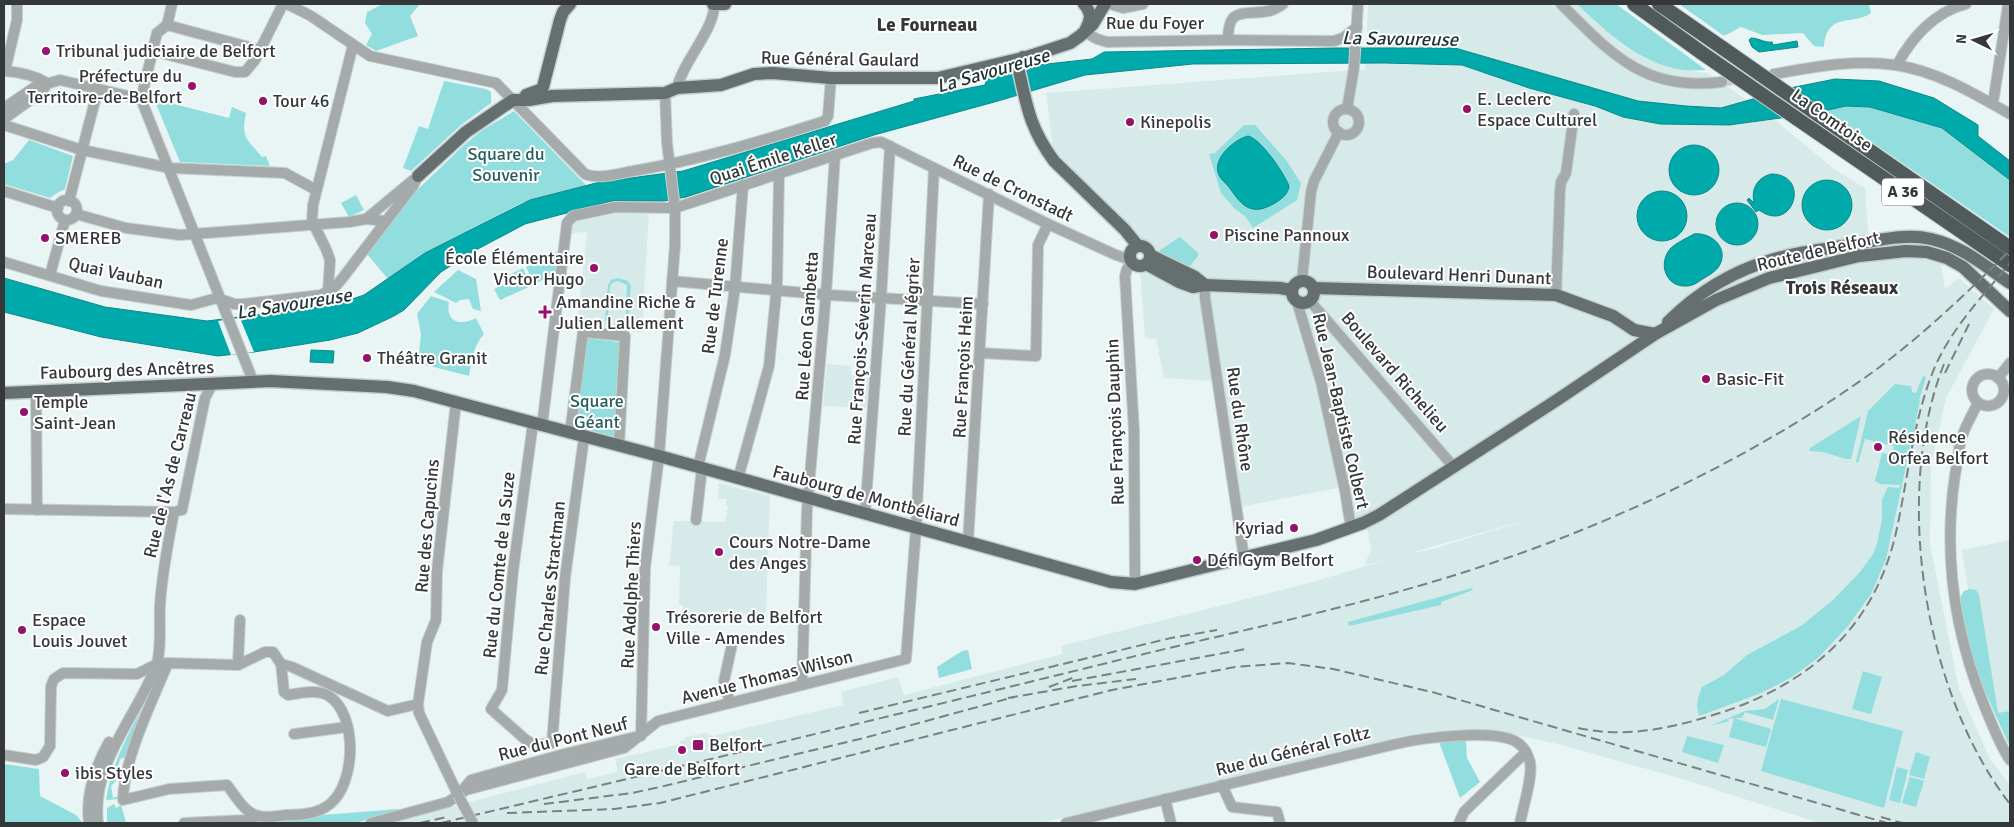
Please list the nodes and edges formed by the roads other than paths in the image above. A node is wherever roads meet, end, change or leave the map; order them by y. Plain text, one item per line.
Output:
1 (17, 4) edge
2 (172, 4) edge
3 (283, 4) edge
4 (287, 4) edge
5 (570, 4) edge
6 (717, 4) edge
7 (1084, 4) edge
8 (1096, 4) edge
9 (1105, 4) edge
10 (1110, 4) edge
11 (1143, 4) edge
12 (1283, 4) edge
13 (1358, 4) edge
14 (1561, 4) edge
15 (1634, 4) edge
16 (1660, 4) edge
17 (1966, 4) edge
18 (2010, 5) edge
19 (167, 25) junction
20 (1356, 27) junction
21 (1085, 32) junction
22 (1228, 40) junction
23 (352, 45) junction
24 (260, 50) junction
25 (153, 51) junction
26 (1016, 63) junction
27 (1897, 65) junction
28 (4, 71) edge
29 (1774, 74) tunnel mouth
30 (547, 75) junction
31 (830, 78) junction
32 (1722, 82) tunnel mouth
33 (46, 83) junction
34 (678, 88) junction
35 (98, 89) junction
36 (29, 90) junction
37 (665, 93) junction
38 (552, 96) junction
39 (141, 99) junction
40 (516, 99) junction
41 (1990, 103) junction
42 (4, 108) edge
43 (1347, 109) junction
44 (1574, 114) dead end
45 (2010, 114) edge
46 (4, 119) edge
47 (4, 125) edge
48 (1339, 132) junction
49 (885, 144) junction
50 (82, 150) junction
51 (835, 155) junction
52 (170, 168) junction
53 (671, 168) junction
54 (934, 168) junction
55 (779, 175) junction
56 (418, 176) junction
57 (743, 185) junction
58 (316, 190) junction
59 (4, 191) edge
60 (989, 194) junction
61 (69, 201) junction
62 (675, 204) junction
63 (58, 208) junction
64 (76, 214) junction
65 (366, 219) junction
66 (65, 220) junction
67 (385, 221) junction
68 (567, 223) joint
69 (1048, 224) junction
70 (314, 226) junction
71 (196, 235) junction
72 (1138, 246) junction
73 (2010, 248) edge
74 (1148, 259) junction
75 (1132, 261) junction
76 (4, 262) edge
77 (2010, 265) edge
78 (50, 275) junction
79 (1302, 280) junction
80 (672, 281) junction
81 (2010, 283) edge
82 (1205, 284) junction
83 (735, 288) junction
84 (1314, 288) junction
85 (777, 290) junction
86 (1291, 290) junction
87 (328, 292) junction
88 (826, 294) junction
89 (1556, 295) junction
90 (881, 298) junction
91 (221, 299) junction
92 (928, 301) junction
93 (1304, 301) junction
94 (983, 304) junction
95 (2010, 311) edge
96 (1634, 330) junction
97 (1655, 334) junction
98 (1633, 350) junction
99 (980, 353) junction
100 (2010, 363) edge
101 (1998, 378) junction
102 (252, 381) junction
103 (212, 385) junction
104 (36, 392) junction
105 (4, 393) edge
106 (456, 402) junction
107 (1978, 403) junction
108 (538, 424) junction
109 (570, 433) junction
110 (584, 436) junction
111 (619, 446) junction
112 (659, 456) junction
113 (1453, 466) junction
114 (700, 468) junction
115 (738, 479) junction
116 (808, 499) junction
117 (4, 509) edge
118 (37, 510) junction
119 (178, 511) junction
120 (865, 514) junction
121 (696, 520) dead end
122 (916, 528) junction
123 (1350, 528) junction
124 (968, 542) junction
125 (1244, 558) junction
126 (1135, 584) junction
127 (240, 620) dead end
128 (733, 640) dead end
129 (906, 659) joint
130 (168, 662) junction
131 (157, 664) junction
132 (281, 664) junction
133 (238, 665) junction
134 (802, 685) junction
135 (730, 703) junction
136 (418, 704) junction
137 (133, 709) junction
138 (347, 727) junction
139 (294, 734) dead end
140 (641, 736) junction
141 (552, 743) joint
142 (1526, 752) junction
143 (4, 755) edge
144 (2010, 760) edge
145 (1222, 785) junction
146 (458, 795) junction
147 (1165, 799) junction
148 (258, 816) junction
149 (89, 823) edge
150 (98, 823) edge
151 (184, 823) edge
152 (371, 823) edge
153 (472, 823) edge
154 (1066, 823) edge
155 (1171, 823) edge
156 (1280, 823) edge
157 (1459, 823) edge
158 (1520, 823) edge

1 - 28 street
2 - 19 street
3 - 24 street
4 - 23 street
5 - 30 main road
6 - 34 street
7 - 8 main road
7 - 21 main road
9 - 21 main road
10 - 11 street
12 - 22 street, Rue du Foyer
13 - 20 street
14 - 32 street
15 - 77 highway, La Comtoise / A 36, bridge
16 - 73 highway, La Comtoise / A 36, bridge
17 - 27 street
18 - 41 street
19 - 24 street
19 - 25 street
20 - 22 street, Rue du Foyer
20 - 43 street
21 - 22 street, Rue du Foyer
21 - 26 main road, Rue Général Gaulard
23 - 40 street
23 - 58 street
24 - 25 street
25 - 39 street
26 - 31 main road, Rue Général Gaulard
26 - 72 main road
27 - 29 street
27 - 41 street
28 - 33 street
28 - 36 street
30 - 38 street
30 - 40 main road
31 - 34 main road, Rue Général Gaulard
31 - 53 street
33 - 35 street
33 - 36 street
33 - 46 street
34 - 37 main road, Rue Général Gaulard
35 - 39 street
35 - 50 street
36 - 42 street
37 - 38 main road, Rue Général Gaulard
37 - 53 street, Rue Adolphe Thiers
38 - 40 main road, Rue Général Gaulard
39 - 52 street
40 - 53 street
40 - 56 main road
41 - 45 street
43 - 48 street
43 - 48 street
44 - 89 street
47 - 50 street
48 - 79 street
49 - 51 street, Quai Émile Keller
49 - 54 street, Rue de Cronstadt
49 - 90 street, Rue François-Séverin Marceau
50 - 52 street
50 - 61 street
51 - 55 street, Quai Émile Keller
51 - 88 street, Rue Léon Gambetta
52 - 58 street
52 - 71 street
53 - 62 street, Rue Adolphe Thiers
54 - 60 street, Rue de Cronstadt
54 - 92 street, Rue du Général Négrier
55 - 57 street, Quai Émile Keller
55 - 85 street
56 - 65 street
56 - 67 street
57 - 62 street, Quai Émile Keller
57 - 83 street, Rue de Turenne
58 - 70 street
59 - 63 street
60 - 69 street, Rue de Cronstadt
60 - 94 street, Rue François Heim
61 - 63 street
61 - 64 street
62 - 68 street, Quai Émile Keller
62 - 80 street, Rue Adolphe Thiers
63 - 66 street
64 - 66 street
64 - 71 street
65 - 67 street
65 - 70 street
66 - 78 street
67 - 87 street
68 - 108 street, Rue du Comte de la Suze
69 - 75 street, Rue de Cronstadt
69 - 99 street
70 - 71 street
70 - 87 street
71 - 91 street
72 - 74 main road
72 - 75 main road
74 - 75 main road
74 - 82 main road
75 - 126 street, Rue François Dauphin
76 - 78 street, Quai Vauban
78 - 91 street, Quai Vauban
79 - 84 main road
79 - 86 main road
80 - 83 street
80 - 112 street, Rue Adolphe Thiers
81 - 97 main road, Route de Belfort
82 - 86 main road
82 - 125 street, Rue du Rhône
83 - 85 street
83 - 114 street, Rue de Turenne
84 - 89 main road, Boulevard Henri Dunant
84 - 93 main road
85 - 88 street
85 - 115 street
86 - 93 main road
87 - 91 street
88 - 90 street
88 - 116 street, Rue Léon Gambetta
89 - 96 main road, Boulevard Henri Dunant
90 - 92 street
90 - 120 street, Rue François-Séverin Marceau
91 - 102 street
92 - 94 street
92 - 122 street, Rue du Général Négrier
93 - 113 street, Boulevard Richelieu
93 - 123 street, Rue Jean-Baptiste Colbert
94 - 99 street, Rue François Heim
95 - 97 main road, Route de Belfort
96 - 97 main road, Boulevard Henri Dunant
96 - 98 main road
97 - 98 main road, Faubourg de Montbéliard
98 - 113 main road, Faubourg de Montbéliard
99 - 124 street, Rue François Heim
100 - 101 street
101 - 107 street
101 - 107 street
102 - 103 main road, Faubourg des Ancêtres
102 - 106 main road, Faubourg de Montbéliard
103 - 104 main road, Faubourg des Ancêtres
103 - 119 street, Rue de l'As de Carreau
104 - 105 main road, Faubourg des Ancêtres
104 - 118 street
106 - 108 main road, Faubourg de Montbéliard
106 - 136 street, Rue des Capucins
107 - 144 street
108 - 109 main road, Faubourg de Montbéliard
108 - 141 street, Rue du Comte de la Suze
109 - 110 main road, Faubourg de Montbéliard
109 - 111 street
110 - 111 main road, Faubourg de Montbéliard
110 - 141 street, Rue Charles Stractman
111 - 112 main road, Faubourg de Montbéliard
112 - 114 main road, Faubourg de Montbéliard
112 - 140 street, Rue Adolphe Thiers
113 - 123 main road, Faubourg de Montbéliard
114 - 115 main road, Faubourg de Montbéliard
114 - 121 street, Rue de Turenne
115 - 116 main road, Faubourg de Montbéliard
116 - 120 main road, Faubourg de Montbéliard
116 - 134 street, Rue Léon Gambetta
117 - 118 street
118 - 119 street
119 - 131 street, Rue de l'As de Carreau
120 - 122 main road, Faubourg de Montbéliard
122 - 124 main road, Faubourg de Montbéliard
122 - 129 street, Rue du Général Négrier
123 - 125 main road, Faubourg de Montbéliard
124 - 126 main road, Faubourg de Montbéliard
125 - 126 main road, Faubourg de Montbéliard
127 - 133 street
128 - 135 street
129 - 134 street, Avenue Thomas Wilson
130 - 131 street
130 - 133 street
130 - 148 street
131 - 137 street
131 - 143 street
132 - 133 street
132 - 136 street
132 - 138 street
134 - 135 street, Avenue Thomas Wilson
135 - 140 street, Avenue Thomas Wilson
136 - 146 street
137 - 149 street
137 - 150 street
138 - 139 street
138 - 148 street
140 - 146 street, Rue du Pont Neuf
142 - 145 street, Rue du Général Foltz
142 - 157 street
142 - 158 street
145 - 147 street, Rue du Général Foltz
145 - 156 street
146 - 152 street, Rue du Pont Neuf
146 - 153 street, bridge
147 - 154 street, Rue du Général Foltz
147 - 155 street
148 - 151 street

